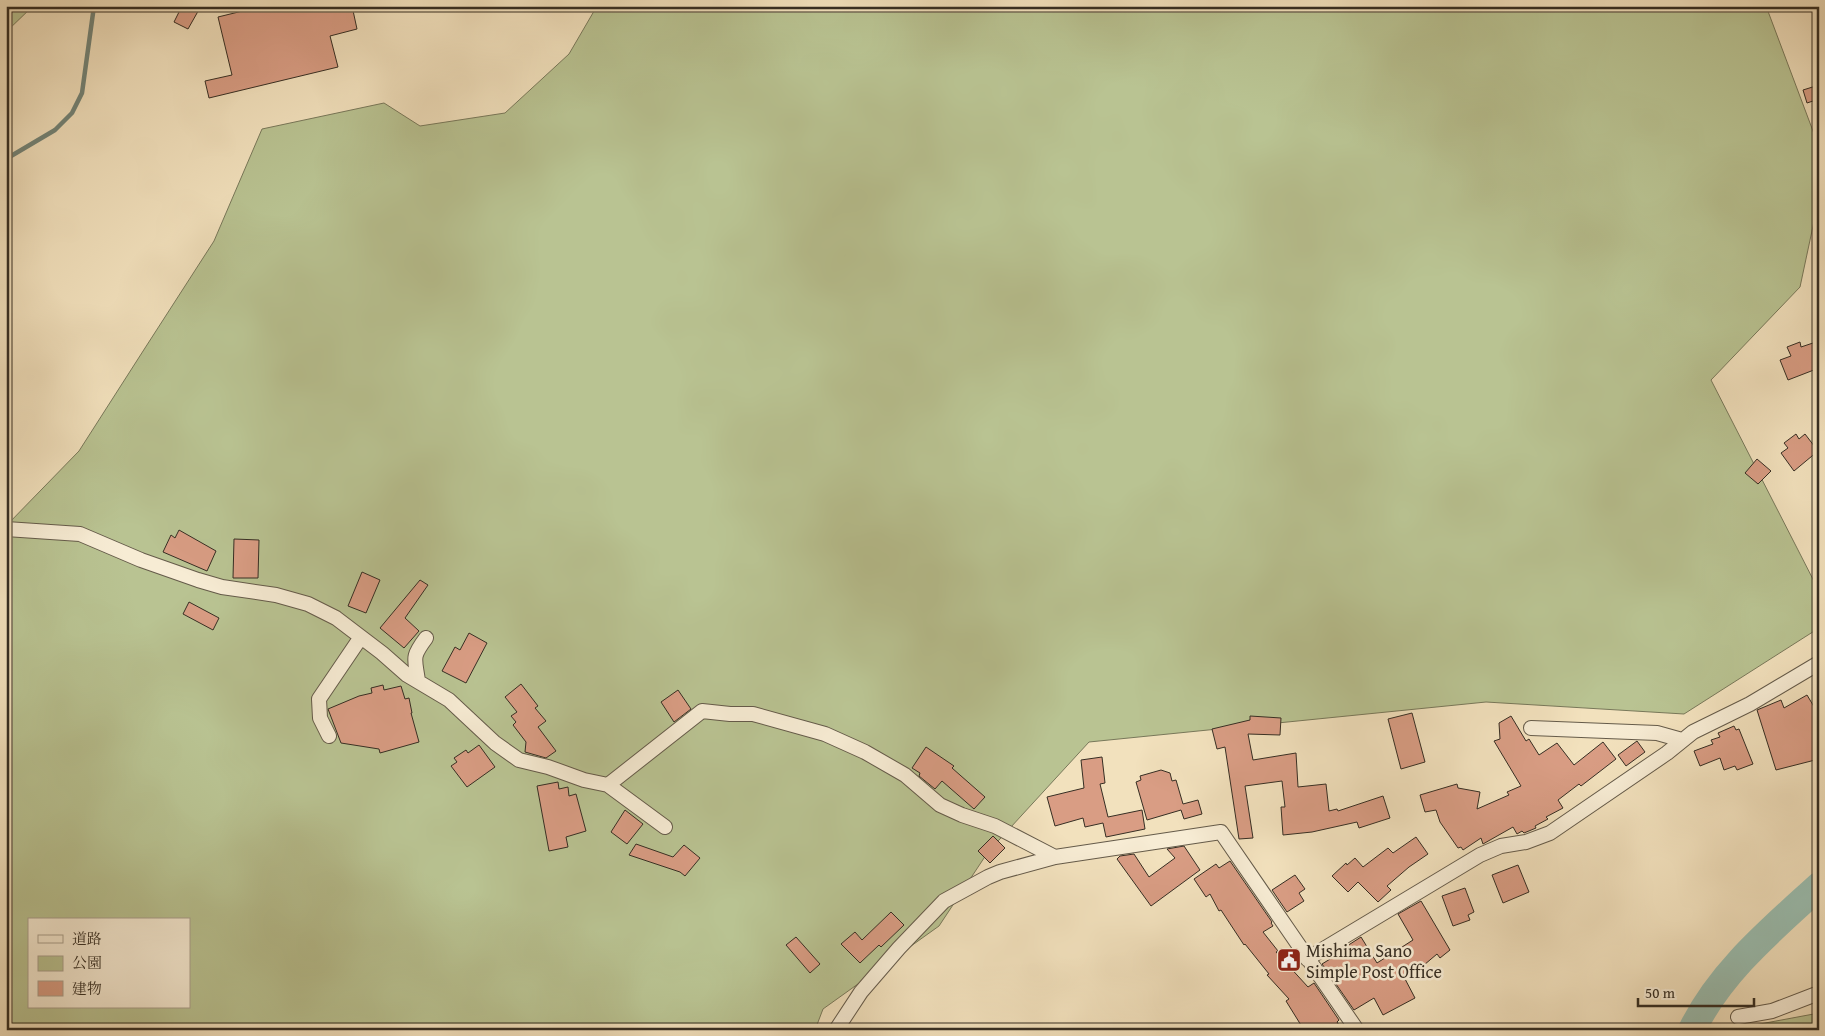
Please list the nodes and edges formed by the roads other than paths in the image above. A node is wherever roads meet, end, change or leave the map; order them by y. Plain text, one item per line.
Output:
1 (6, 529) edge
2 (361, 637) junction
3 (426, 638) dead end
4 (1819, 663) edge
5 (418, 682) junction
6 (1531, 728) dead end
7 (329, 736) dead end
8 (1682, 740) junction
9 (608, 785) junction
10 (664, 827) dead end
11 (1055, 857) junction
12 (1307, 959) junction
13 (1819, 993) edge
14 (1738, 1017) dead end
15 (836, 1030) edge
16 (1357, 1030) edge

1 - 2 street
2 - 5 street
2 - 7 street
3 - 5 street
4 - 8 street
5 - 9 street
6 - 8 street
8 - 12 street
9 - 10 street
9 - 11 street
11 - 12 street
11 - 15 street
12 - 16 street
13 - 14 street

